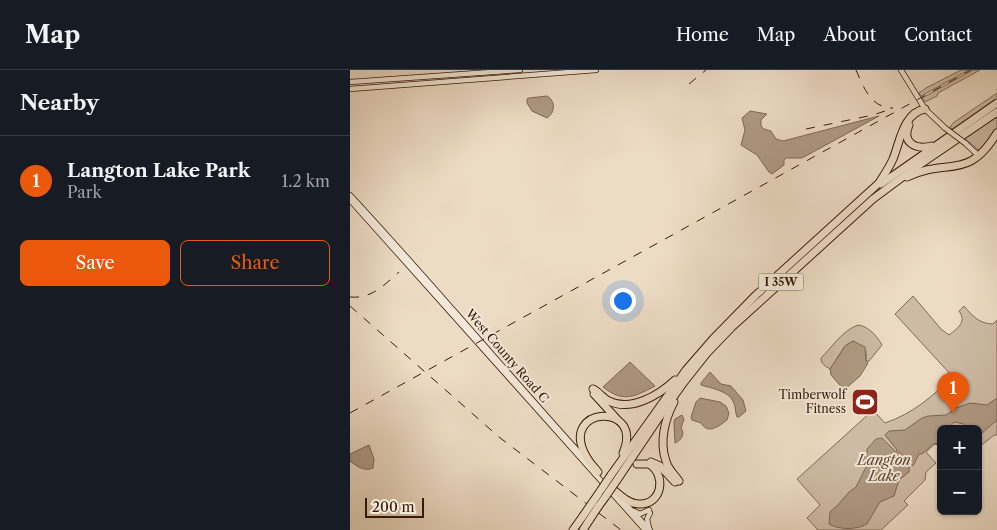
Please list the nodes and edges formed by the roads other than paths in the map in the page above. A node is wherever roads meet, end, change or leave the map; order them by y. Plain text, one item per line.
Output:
1 (520, 70) edge
2 (596, 70) edge
3 (901, 70) edge
4 (350, 82) edge
5 (350, 89) edge
6 (997, 102) edge
7 (925, 109) junction
8 (997, 112) edge
9 (997, 133) edge
10 (937, 144) junction
11 (978, 156) junction
12 (350, 195) edge
13 (870, 196) junction
14 (350, 200) edge
15 (690, 370) junction
16 (504, 372) junction
17 (620, 422) junction
18 (636, 464) junction
19 (617, 466) junction
20 (598, 472) junction
21 (616, 478) junction
22 (614, 492) junction
23 (632, 510) junction
24 (586, 518) junction
25 (573, 530) edge
26 (582, 530) edge
27 (648, 530) edge

1 - 4 main road
2 - 5 main road
3 - 7 main road
6 - 10 highway, I 35W
7 - 10 highway
7 - 11 main road, bridge
7 - 13 highway
8 - 13 highway, I 35W
9 - 11 highway
10 - 13 highway, I 35W
11 - 13 highway
12 - 16 main road, West County Road C
13 - 15 highway, I 35W
14 - 16 main road, West County Road C
15 - 17 highway
15 - 18 highway
15 - 19 highway, I 35W
15 - 21 highway, I 35W
16 - 20 main road, West County Road C
16 - 27 main road, West County Road C
17 - 19 highway
17 - 20 highway
18 - 21 highway
18 - 22 highway
19 - 21 highway, I 35W
20 - 22 main road, West County Road C
21 - 24 highway, I 35W, bridge
21 - 24 highway, I 35W, bridge
22 - 23 main road, West County Road C
23 - 27 main road, West County Road C
23 - 27 main road
24 - 25 highway, I 35W
24 - 26 highway, I 35W

